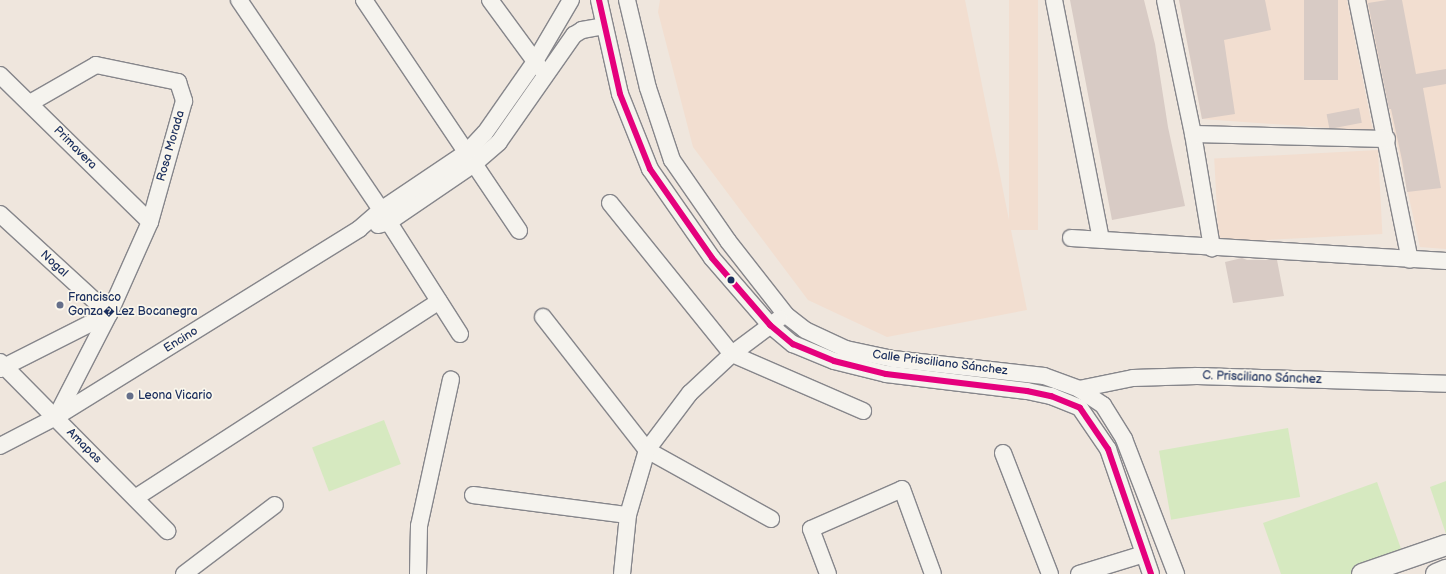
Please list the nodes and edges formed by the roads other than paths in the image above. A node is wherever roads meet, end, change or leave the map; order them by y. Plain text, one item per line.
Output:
1 (239, 0) edge
2 (364, 0) edge
3 (490, 0) edge
4 (571, 0) edge
5 (599, 0) edge
6 (627, 0) edge
7 (1054, 0) edge
8 (1165, 0) edge
9 (1357, 0) edge
10 (604, 26) junction
11 (534, 63) junction
12 (547, 74) junction
13 (0, 75) edge
14 (30, 103) junction
15 (1193, 134) junction
16 (1387, 139) junction
17 (470, 158) junction
18 (610, 203) dead end
19 (0, 214) edge
20 (385, 216) junction
21 (150, 222) junction
22 (518, 231) dead end
23 (1071, 238) dead end
24 (1101, 239) junction
25 (1212, 248) junction
26 (1410, 260) junction
27 (1446, 261) edge
28 (439, 301) junction
29 (109, 314) junction
30 (786, 315) junction
31 (543, 317) dead end
32 (770, 326) junction
33 (460, 334) dead end
34 (732, 354) junction
35 (2, 366) edge
36 (451, 379) dead end
37 (1446, 384) edge
38 (1079, 389) junction
39 (863, 411) dead end
40 (56, 417) junction
41 (0, 446) edge
42 (647, 450) junction
43 (1003, 453) dead end
44 (473, 495) dead end
45 (135, 498) junction
46 (276, 505) dead end
47 (628, 515) junction
48 (771, 519) dead end
49 (168, 531) dead end
50 (1446, 545) edge
51 (1144, 554) junction
52 (1446, 570) edge
53 (184, 574) edge
54 (418, 574) edge
55 (622, 574) edge
56 (828, 574) edge
57 (933, 574) edge
58 (1050, 574) edge
59 (1079, 574) edge
60 (1150, 574) edge
61 (1176, 574) edge
62 (1362, 574) edge
63 (1436, 574) edge

1 - 20 street
2 - 17 street
3 - 11 street
4 - 11 street
5 - 10 street, Calle Prisciliano Sánchez
6 - 30 street, Calle Prisciliano Sánchez
7 - 24 street
8 - 15 street
9 - 16 street
10 - 12 street
10 - 32 street, Calle Prisciliano Sánchez
11 - 12 street
11 - 17 street
12 - 17 street
13 - 14 street, Primavera
14 - 21 street, Primavera
14 - 21 street, Rosa Morada
15 - 16 street
15 - 25 street
16 - 26 street
17 - 20 street
17 - 22 street
18 - 34 street
19 - 29 street, Nogal
20 - 28 street
20 - 40 street, Encino
21 - 29 street, Rosa Morada
23 - 24 street
24 - 25 street
25 - 26 street
26 - 27 street
28 - 33 street
28 - 45 street
29 - 35 street
29 - 40 street, Rosa Morada
30 - 32 street
30 - 38 street, Calle Prisciliano Sánchez
31 - 42 street
32 - 34 street
32 - 51 street, Calle Prisciliano Sánchez
34 - 39 street
34 - 42 street
35 - 40 street, Amapas
36 - 54 street
37 - 38 street, C. Prisciliano Sánchez
38 - 61 street, Calle Prisciliano Sánchez
40 - 41 street, Encino
40 - 45 street, Amapas
42 - 47 street
42 - 48 street
43 - 58 street
44 - 47 street
45 - 49 street, Amapas
46 - 53 street
47 - 55 street
50 - 62 main road
51 - 59 street
51 - 60 street, Calle Prisciliano Sánchez
52 - 63 main road
56 - 57 street

